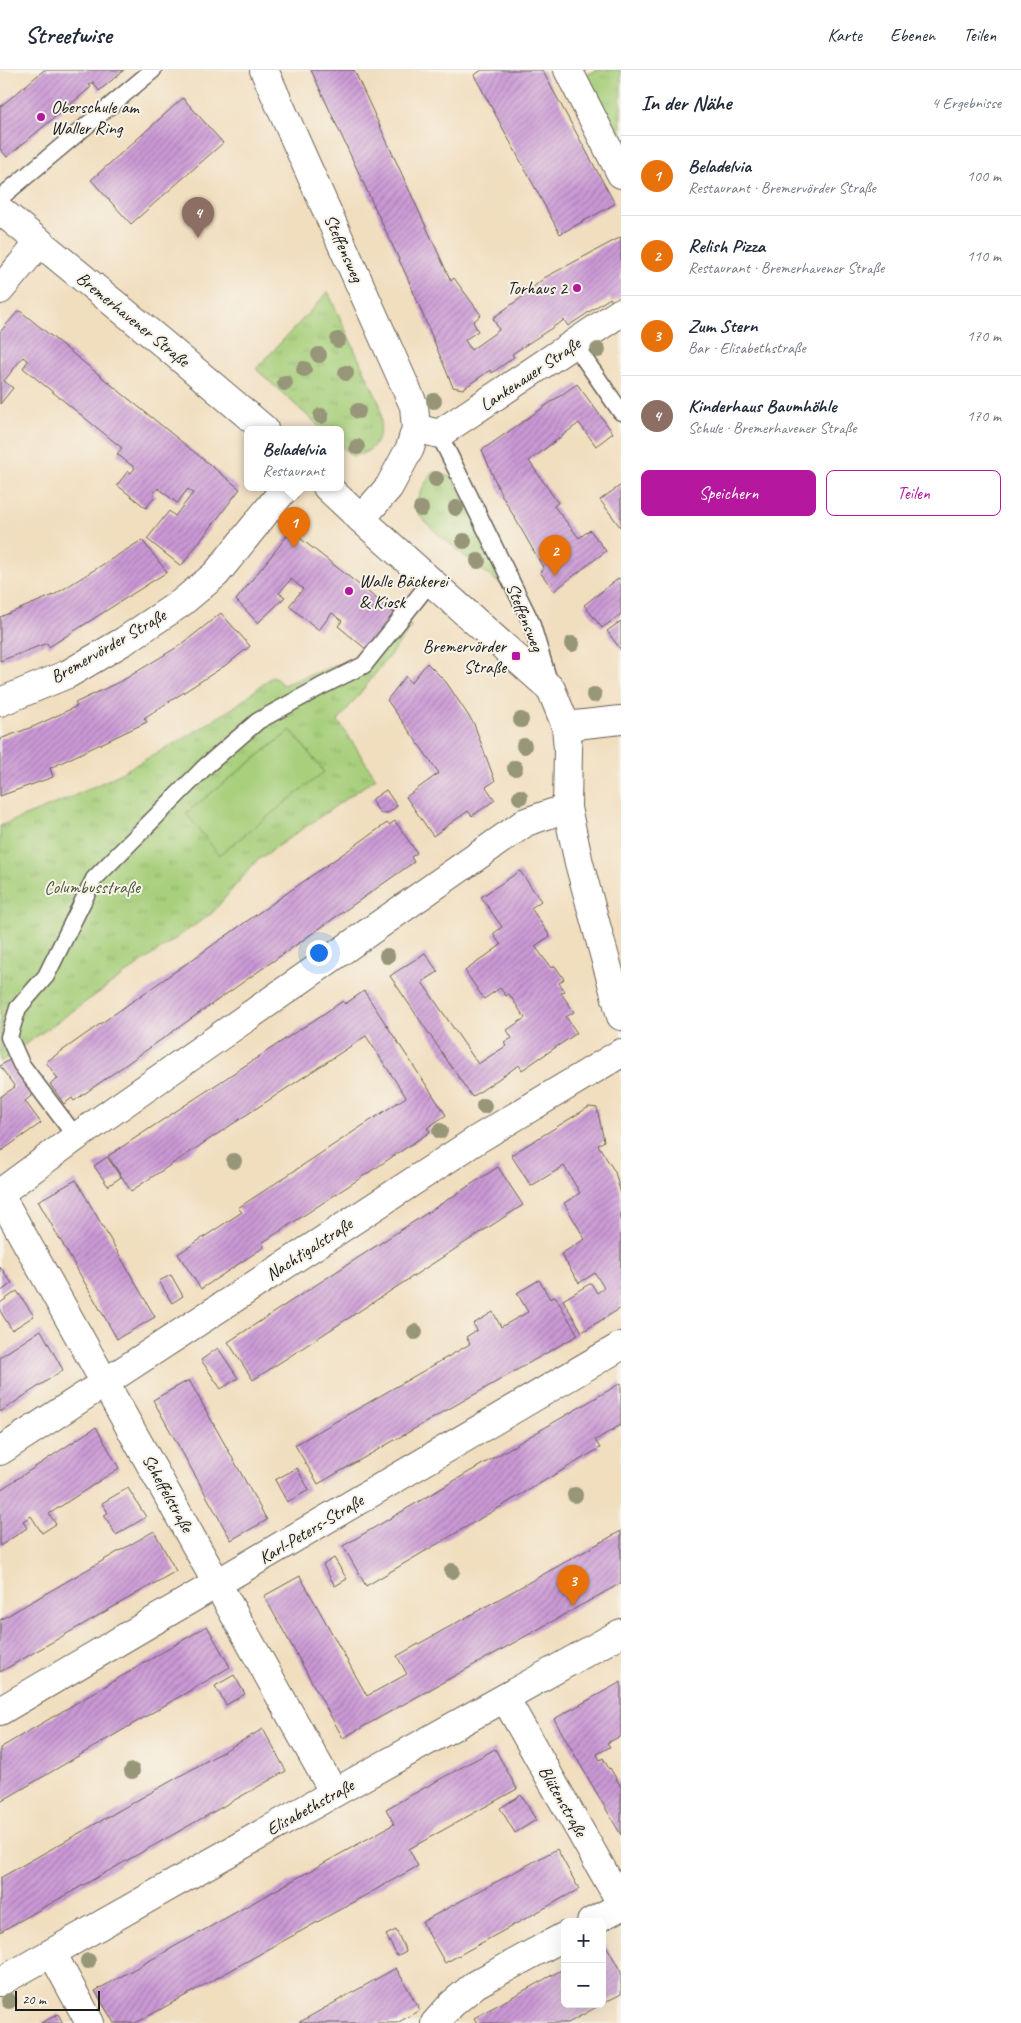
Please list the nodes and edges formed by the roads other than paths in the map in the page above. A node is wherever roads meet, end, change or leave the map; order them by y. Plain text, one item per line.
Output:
1 (153, 70) edge
2 (264, 70) edge
3 (568, 70) edge
4 (621, 174) edge
5 (0, 198) edge
6 (0, 210) edge
7 (40, 242) junction
8 (0, 290) edge
9 (621, 312) edge
10 (574, 344) junction
11 (621, 412) edge
12 (260, 426) edge
13 (427, 431) junction
14 (283, 491) edge
15 (332, 491) edge
16 (360, 518) junction
17 (431, 581) junction
18 (552, 689) junction
19 (0, 702) edge
20 (621, 720) edge
21 (566, 726) junction
22 (567, 808) junction
23 (617, 985) edge
24 (621, 1016) edge
25 (621, 1053) edge
26 (76, 1137) junction
27 (0, 1194) edge
28 (621, 1346) edge
29 (105, 1381) junction
30 (0, 1451) edge
31 (219, 1584) junction
32 (621, 1633) edge
33 (505, 1698) junction
34 (0, 1711) edge
35 (334, 1792) junction
36 (621, 1904) edge
37 (598, 1918) edge
38 (561, 1938) edge
39 (52, 1954) junction
40 (0, 1982) edge
41 (90, 2023) edge
42 (435, 2023) edge

1 - 5 lane
2 - 13 street, Steffensweg
3 - 4 street
6 - 7 street, Bremerhavener Straße
7 - 8 street
7 - 12 street, Bremerhavener Straße
9 - 10 street, Lankenauer Straße
10 - 11 lane
10 - 13 street, Lankenauer Straße
13 - 16 street, Steffensweg
13 - 18 lane, Steffensweg
14 - 19 street, Bremervörder Straße
15 - 16 street
16 - 17 street
17 - 18 street
17 - 26 lane
18 - 21 street
20 - 21 street
21 - 22 street
22 - 23 street
22 - 26 street
23 - 24 street
25 - 29 street, Nachtigalstraße
26 - 27 street
27 - 29 street, Scheffelstraße
28 - 31 street, Karl-Peters-Straße
29 - 30 street, Nachtigalstraße
29 - 31 street, Scheffelstraße
31 - 34 street, Karl-Peters-Straße
31 - 35 street, Scheffelstraße
32 - 33 street, Elisabethstraße
33 - 35 street, Elisabethstraße
33 - 36 street, Blütenstraße
35 - 39 street, Elisabethstraße
36 - 37 street
38 - 42 street
39 - 40 street, Elisabethstraße
39 - 41 street

